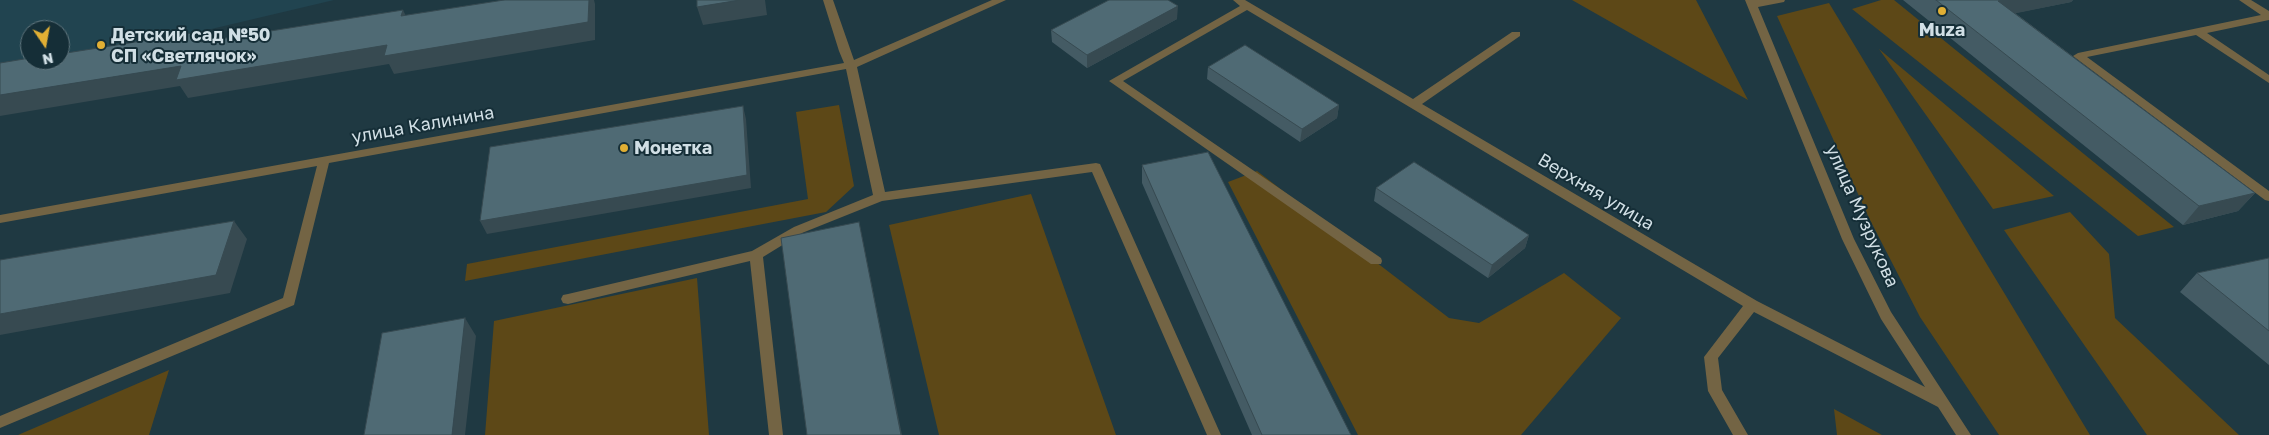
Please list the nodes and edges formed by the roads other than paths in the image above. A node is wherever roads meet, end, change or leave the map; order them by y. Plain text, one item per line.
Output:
1 (828, 0) edge
2 (1001, 0) edge
3 (1780, 0) edge
4 (2244, 0) edge
5 (1752, 2) edge
6 (1242, 3) edge
7 (2269, 16) edge
8 (2198, 32) junction
9 (1516, 34) dead end
10 (851, 65) junction
11 (2269, 80) edge
12 (1414, 104) junction
13 (324, 160) junction
14 (880, 197) junction
15 (2269, 197) edge
16 (0, 219) edge
17 (756, 255) junction
18 (1376, 261) dead end
19 (568, 299) dead end
20 (1752, 305) junction
21 (1942, 404) junction
22 (0, 422) edge
23 (776, 435) edge
24 (1214, 435) edge
25 (1742, 435) edge
26 (1964, 435) edge

1 - 10 street
2 - 10 street, улица Калинина
3 - 5 street
4 - 7 street
5 - 21 street, улица Музрукова
6 - 12 street, Верхняя улица
6 - 18 street
7 - 8 street
8 - 11 street
8 - 15 street
9 - 12 street
10 - 13 street, улица Калинина
10 - 14 street
12 - 20 street, Верхняя улица
13 - 16 street, улица Калинина
13 - 22 street
14 - 17 street
14 - 24 street
17 - 19 street
17 - 23 street
20 - 21 street, Верхняя улица
20 - 25 street
21 - 26 street, улица Музрукова

